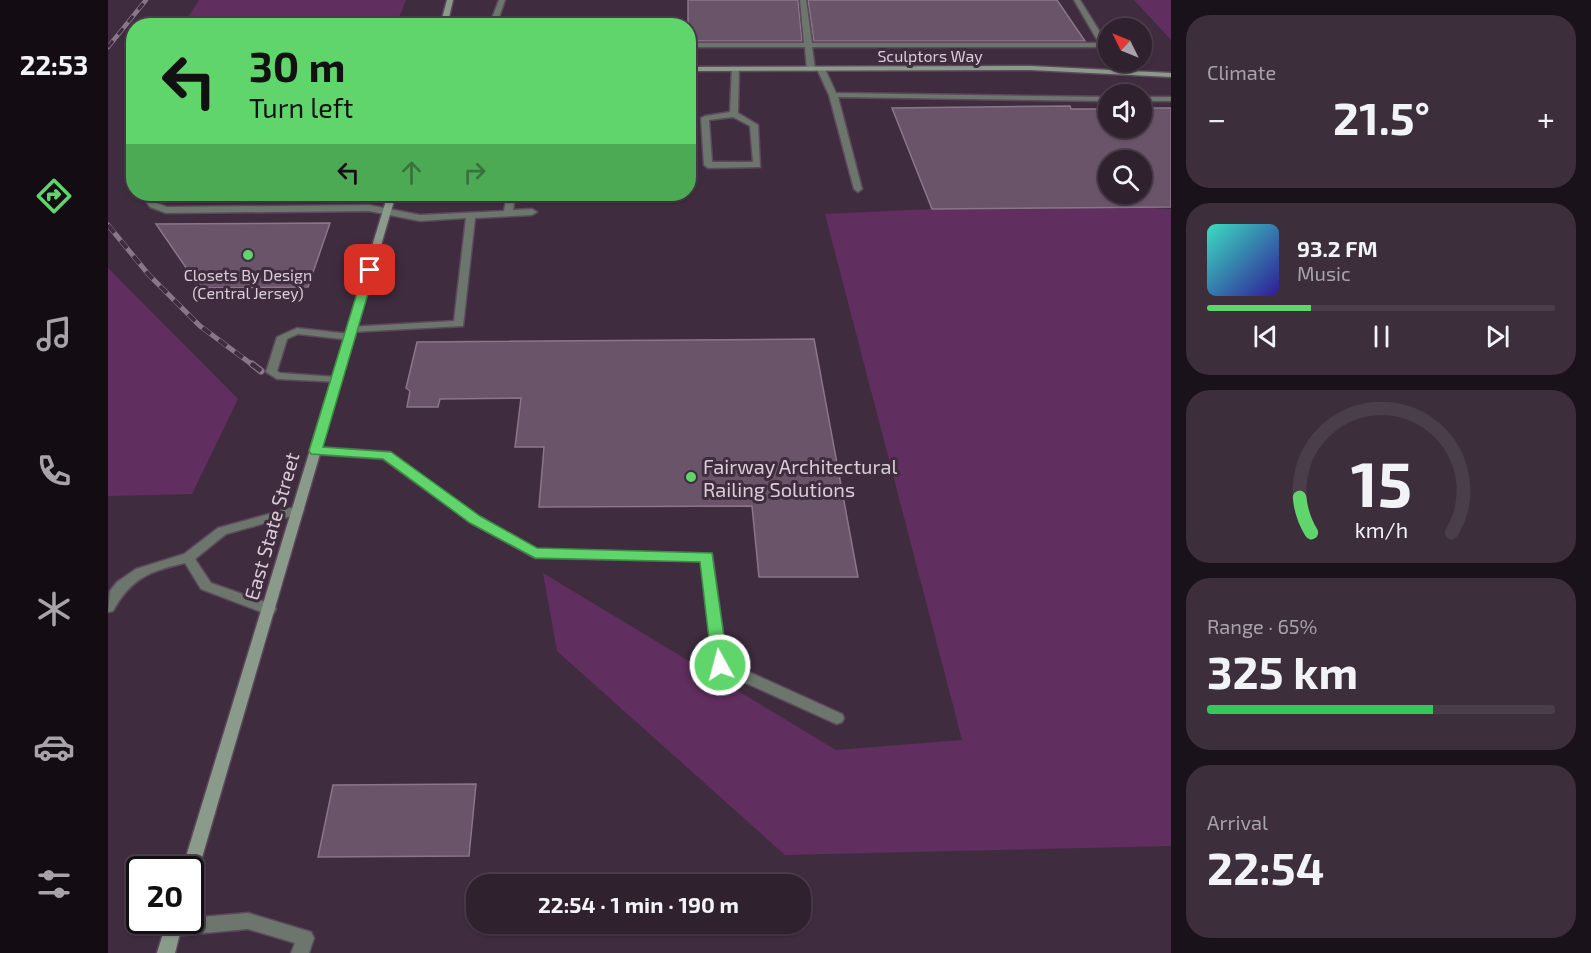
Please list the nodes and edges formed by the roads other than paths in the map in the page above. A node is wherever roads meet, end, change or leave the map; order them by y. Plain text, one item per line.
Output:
1 (450, 0) edge
2 (502, 0) edge
3 (803, 0) edge
4 (1077, 0) edge
5 (445, 18) edge
6 (495, 18) edge
7 (696, 45) edge
8 (808, 45) junction
9 (696, 69) edge
10 (735, 69) junction
11 (811, 69) junction
12 (821, 69) junction
13 (1171, 75) edge
14 (833, 95) junction
15 (1098, 99) edge
16 (1152, 99) edge
17 (1171, 99) edge
18 (734, 114) junction
19 (858, 189) dead end
20 (150, 201) edge
21 (390, 201) edge
22 (510, 201) edge
23 (387, 211) junction
24 (532, 212) dead end
25 (508, 214) junction
26 (471, 216) junction
27 (351, 333) junction
28 (337, 380) junction
29 (316, 451) junction
30 (298, 510) junction
31 (188, 558) junction
32 (108, 607) edge
33 (269, 609) junction
34 (837, 718) dead end
35 (195, 856) edge
36 (204, 923) edge
37 (171, 934) edge
38 (166, 953) edge
39 (300, 953) edge

1 - 5 street
2 - 6 lane
3 - 8 lane
4 - 8 lane
7 - 8 lane
8 - 11 lane
9 - 10 street, Sculptors Way
10 - 11 street, Sculptors Way
10 - 18 lane
11 - 12 street, Sculptors Way
12 - 13 street, Sculptors Way
12 - 14 lane
14 - 15 lane
14 - 19 lane
16 - 17 lane
18 - 18 lane
20 - 23 lane
21 - 23 street, East State Street
22 - 25 lane
23 - 26 lane
23 - 27 street, East State Street
24 - 25 lane
25 - 26 lane
26 - 27 lane
27 - 28 street, East State Street
27 - 28 lane
28 - 29 street, East State Street
29 - 30 street, East State Street
29 - 34 lane
30 - 31 lane
30 - 33 street, East State Street
31 - 32 lane
31 - 33 lane
33 - 35 street, East State Street
36 - 39 lane
37 - 38 street

